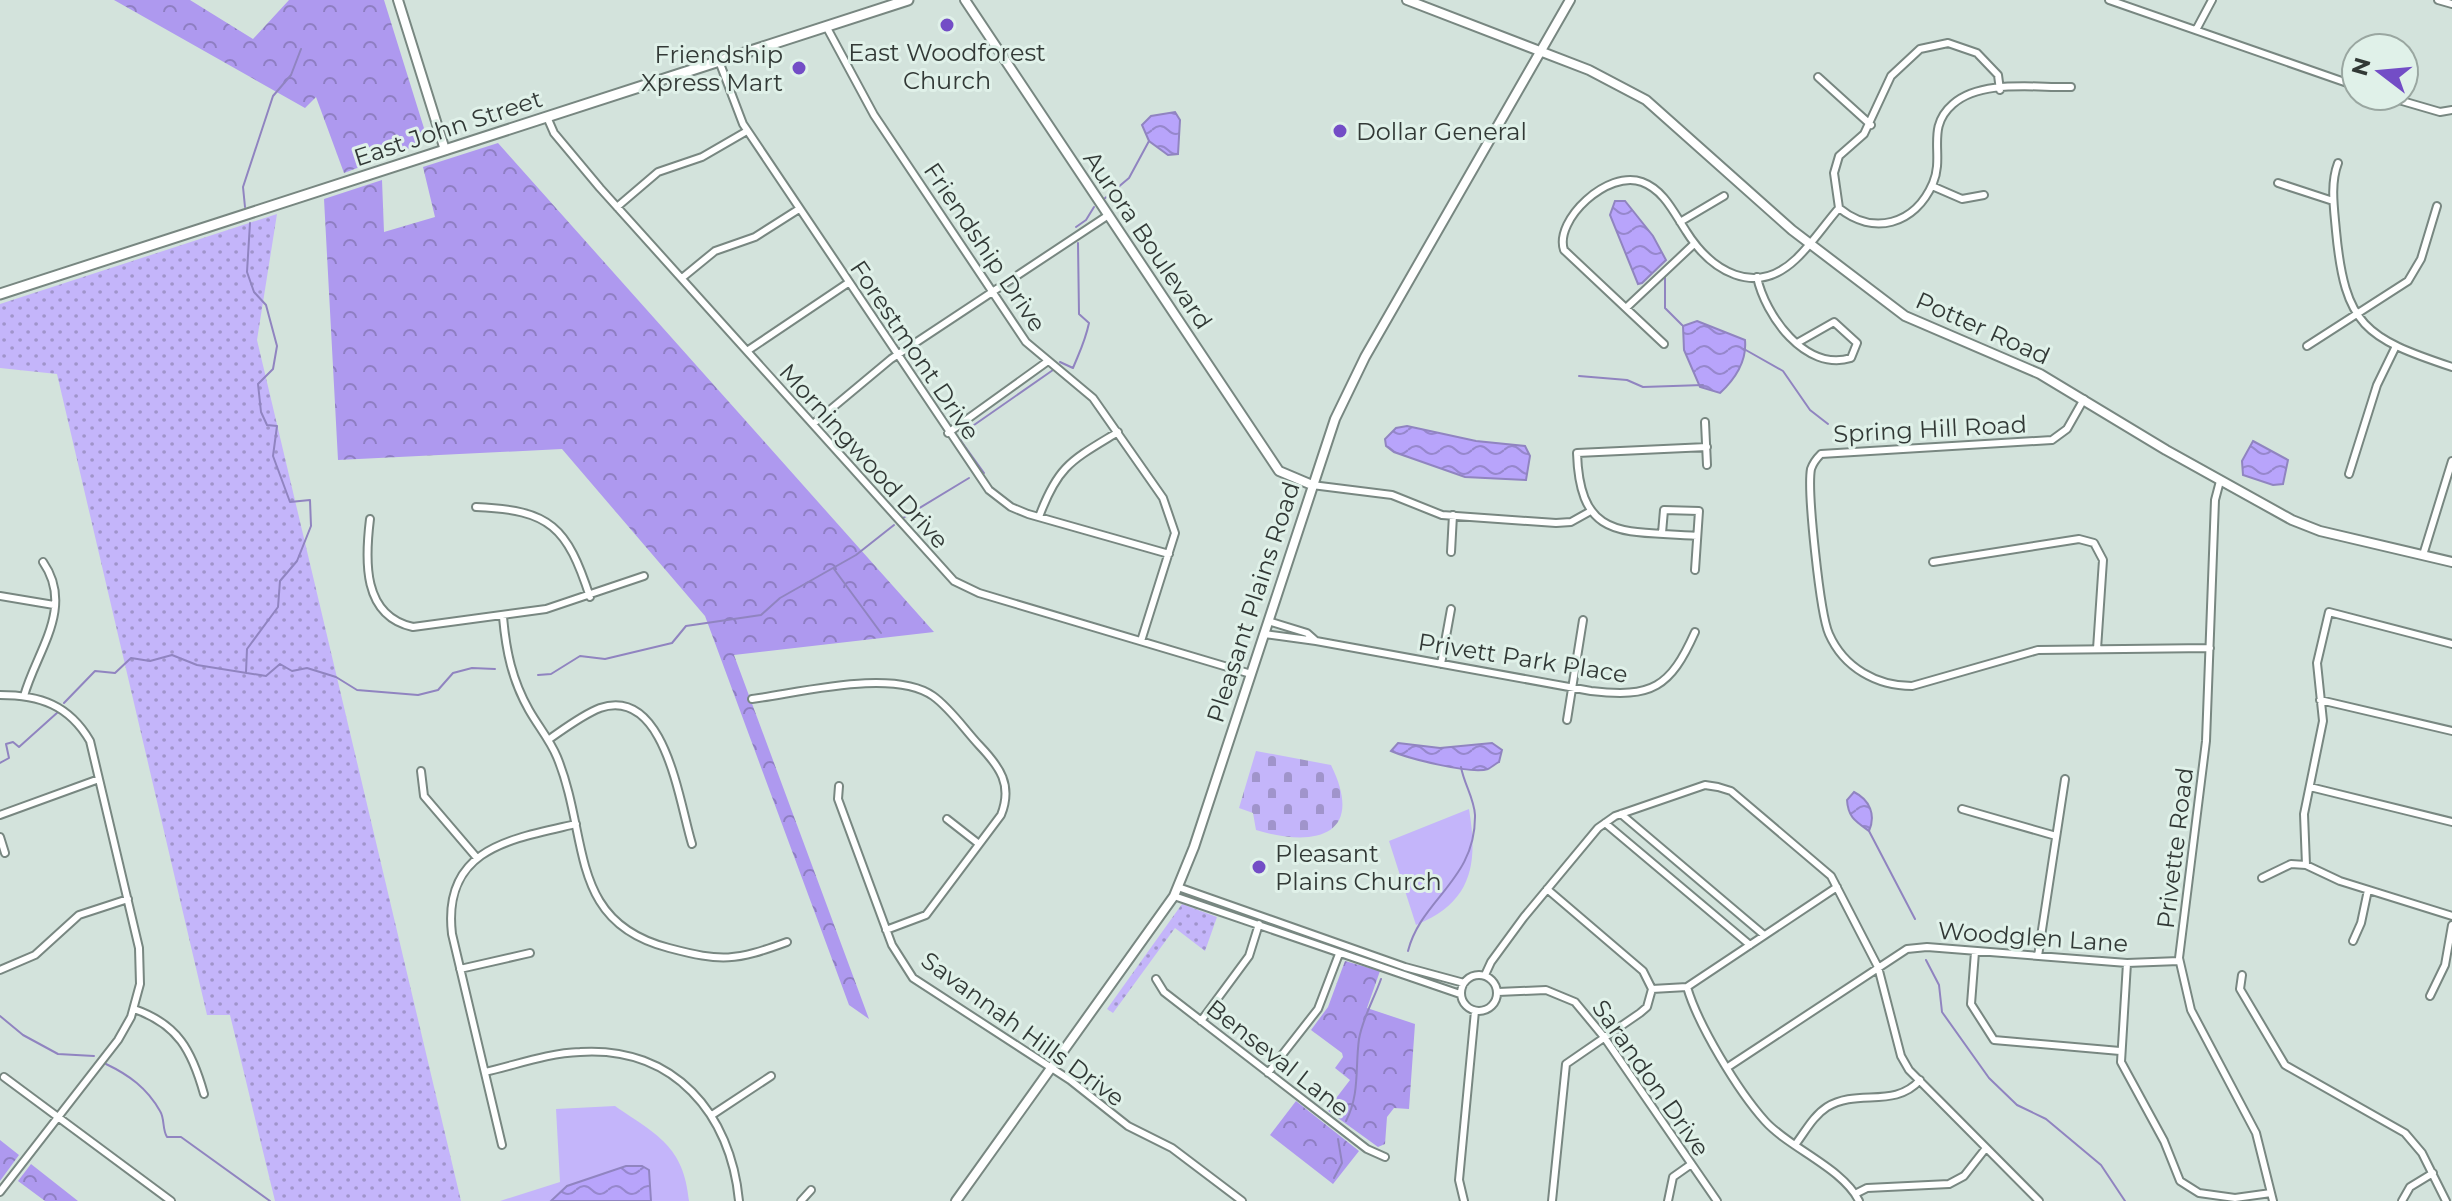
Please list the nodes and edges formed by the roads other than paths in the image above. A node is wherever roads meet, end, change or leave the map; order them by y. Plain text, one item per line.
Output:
1 (398, 0) edge
2 (908, 0) edge
3 (965, 0) edge
4 (1407, 0) edge
5 (1570, 0) edge
6 (2109, 0) edge
7 (2212, 0) edge
8 (2438, 0) edge
9 (2452, 4) edge
10 (826, 26) junction
11 (2196, 30) junction
12 (1541, 52) junction
13 (719, 61) junction
14 (1818, 77) dead end
15 (2340, 80) edge
16 (2071, 87) dead end
17 (2000, 90) junction
18 (2420, 106) edge
19 (2452, 110) edge
20 (547, 117) junction
21 (1871, 125) junction
22 (747, 131) junction
23 (445, 150) junction
24 (2338, 163) dead end
25 (2278, 183) dead end
26 (1932, 186) junction
27 (1984, 195) dead end
28 (1724, 196) dead end
29 (2333, 201) junction
30 (2437, 206) dead end
31 (617, 207) junction
32 (1839, 208) junction
33 (799, 209) junction
34 (1107, 216) junction
35 (1680, 222) junction
36 (1694, 244) junction
37 (1808, 244) junction
38 (1757, 277) junction
39 (682, 278) junction
40 (848, 283) junction
41 (992, 290) junction
42 (0, 294) edge
43 (1626, 308) junction
44 (2356, 314) junction
45 (1797, 343) junction
46 (1664, 344) dead end
47 (2307, 346) dead end
48 (2395, 348) junction
49 (747, 351) junction
50 (897, 356) junction
51 (1048, 361) junction
52 (2452, 367) edge
53 (2084, 399) junction
54 (1705, 422) dead end
55 (813, 424) junction
56 (1118, 432) junction
57 (948, 433) junction
58 (1707, 447) junction
59 (2452, 461) edge
60 (1707, 465) dead end
61 (2349, 474) dead end
62 (2220, 481) junction
63 (1312, 485) junction
64 (476, 507) dead end
65 (1589, 512) junction
66 (1453, 515) junction
67 (1039, 517) junction
68 (370, 519) dead end
69 (1662, 533) junction
70 (1697, 536) junction
71 (1451, 552) dead end
72 (1169, 554) junction
73 (2423, 555) junction
74 (43, 562) dead end
75 (1933, 562) dead end
76 (2452, 562) edge
77 (1695, 570) dead end
78 (644, 576) dead end
79 (0, 596) edge
80 (590, 597) junction
81 (54, 605) junction
82 (1451, 609) dead end
83 (503, 617) junction
84 (1583, 620) dead end
85 (1268, 621) junction
86 (1695, 632) dead end
87 (1264, 634) junction
88 (1141, 641) junction
89 (1316, 641) junction
90 (2452, 644) edge
91 (2210, 648) junction
92 (2097, 649) junction
93 (1441, 664) junction
94 (1251, 674) junction
95 (1572, 687) junction
96 (0, 695) edge
97 (24, 696) junction
98 (752, 699) dead end
99 (2320, 700) junction
100 (1567, 720) dead end
101 (2452, 731) edge
102 (548, 740) junction
103 (421, 771) dead end
104 (99, 779) junction
105 (2065, 779) dead end
106 (839, 786) dead end
107 (2310, 787) junction
108 (1962, 809) dead end
109 (1621, 814) junction
110 (0, 815) edge
111 (947, 819) dead end
112 (2452, 822) edge
113 (1605, 823) junction
114 (576, 824) junction
115 (2056, 836) junction
116 (0, 837) edge
117 (692, 844) dead end
118 (979, 844) junction
119 (5, 853) dead end
120 (477, 858) junction
121 (2306, 865) junction
122 (2262, 878) dead end
123 (1178, 887) junction
124 (1837, 887) junction
125 (1547, 889) junction
126 (2368, 890) junction
127 (1174, 896) junction
128 (128, 899) junction
129 (2452, 916) edge
130 (1259, 924) junction
131 (2452, 925) edge
132 (886, 930) junction
133 (1764, 935) junction
134 (2353, 941) dead end
135 (787, 942) dead end
136 (1750, 945) junction
137 (1975, 952) junction
138 (530, 953) dead end
139 (1339, 954) junction
140 (2038, 956) junction
141 (2179, 961) junction
142 (2127, 963) junction
143 (1878, 967) junction
144 (460, 969) junction
145 (0, 970) edge
146 (1485, 975) junction
147 (2242, 975) dead end
148 (1156, 979) dead end
149 (1464, 983) junction
150 (1687, 987) junction
151 (1652, 989) junction
152 (1498, 992) junction
153 (1460, 994) junction
154 (2430, 996) dead end
155 (134, 1009) junction
156 (1475, 1011) junction
157 (1201, 1021) junction
158 (1604, 1037) junction
159 (2120, 1051) junction
160 (1728, 1067) junction
161 (1053, 1069) junction
162 (485, 1072) junction
163 (1268, 1073) junction
164 (771, 1076) dead end
165 (4, 1077) dead end
166 (1920, 1080) junction
167 (204, 1094) dead end
168 (712, 1115) junction
169 (57, 1118) junction
170 (502, 1145) dead end
171 (1795, 1145) junction
172 (1986, 1148) junction
173 (1385, 1157) dead end
174 (1690, 1165) junction
175 (2433, 1173) junction
176 (811, 1190) dead end
177 (0, 1192) edge
178 (2271, 1193) junction
179 (1857, 1197) edge
180 (171, 1201) edge
181 (739, 1201) edge
182 (801, 1201) edge
183 (956, 1201) edge
184 (1242, 1201) edge
185 (1464, 1201) edge
186 (1552, 1201) edge
187 (1668, 1201) edge
188 (1717, 1201) edge
189 (2039, 1201) edge
190 (2273, 1201) edge
191 (2402, 1201) edge
192 (2446, 1201) edge

1 - 23 street
2 - 10 main road, East John Street
3 - 34 street, Aurora Boulevard
4 - 12 street, Potter Road
5 - 12 street, Pleasant Plains Road
6 - 11 street
7 - 11 street
8 - 9 street
10 - 13 main road, East John Street
10 - 41 street, Friendship Drive
11 - 15 street
12 - 37 street, Potter Road
12 - 63 street, Pleasant Plains Road
13 - 20 main road, East John Street
13 - 22 street, Forestmont Drive
14 - 21 street
16 - 17 street
17 - 21 street
17 - 26 street
18 - 19 street
20 - 23 main road, East John Street
20 - 31 street, Morningwood Drive
21 - 32 street
22 - 31 street
22 - 33 street, Forestmont Drive
23 - 42 main road, East John Street
24 - 29 street
25 - 29 street
26 - 27 street
26 - 32 street
28 - 35 street
29 - 44 street
30 - 44 street
31 - 39 street, Morningwood Drive
32 - 37 street
33 - 39 street
33 - 40 street, Forestmont Drive
34 - 41 street
34 - 63 street, Aurora Boulevard
35 - 36 street
35 - 43 street
36 - 38 street
36 - 43 street
37 - 38 street
37 - 53 street, Potter Road
38 - 45 street
39 - 49 street, Morningwood Drive
40 - 49 street
40 - 50 street, Forestmont Drive
41 - 50 street
41 - 51 street, Friendship Drive
43 - 46 street
44 - 47 street
44 - 48 street
45 - 45 street
48 - 52 street
48 - 61 street
49 - 55 street, Morningwood Drive
50 - 55 street
50 - 57 street, Forestmont Drive
51 - 56 street, Friendship Drive
51 - 57 street
53 - 62 street, Potter Road
53 - 92 street, Spring Hill Road
54 - 58 street
55 - 88 street, Morningwood Drive
56 - 67 street
56 - 72 street, Friendship Drive
57 - 67 street, Forestmont Drive
58 - 60 street
58 - 65 street
59 - 73 street
62 - 73 street, Potter Road
62 - 91 street, Privette Road
63 - 66 street
63 - 85 street, Pleasant Plains Road
64 - 80 street
65 - 66 street
65 - 69 street
66 - 71 street
67 - 72 street, Forestmont Drive
68 - 83 street
69 - 70 street
69 - 70 street
70 - 77 street
72 - 88 street, Friendship Drive
73 - 76 street, Potter Road
74 - 81 street
75 - 92 street
78 - 80 street
79 - 81 street
80 - 83 street
81 - 97 street
82 - 93 street
83 - 102 street
84 - 95 street
85 - 87 street, Pleasant Plains Road
85 - 89 street, Privett Park Place
86 - 95 street, Privett Park Place
87 - 89 street, Privett Park Place
87 - 94 street, Pleasant Plains Road
88 - 94 street, Morningwood Drive
89 - 93 street, Privett Park Place
90 - 99 street
91 - 92 street, Spring Hill Road
91 - 141 street, Privette Road
93 - 95 street, Privett Park Place
94 - 123 street, Pleasant Plains Road
95 - 100 street
96 - 97 street
97 - 104 street
98 - 118 street
99 - 101 street
99 - 107 street
102 - 114 street
102 - 117 street
103 - 120 street
104 - 110 street
104 - 128 street
105 - 115 street
106 - 132 street, Savannah Hills Drive
107 - 112 street
107 - 121 street
108 - 115 street
109 - 113 street
109 - 124 street
109 - 133 street
111 - 118 street
113 - 125 street
113 - 136 street
114 - 120 street
114 - 135 street
115 - 140 street
116 - 119 street
118 - 132 street
120 - 144 street
121 - 122 street
121 - 126 street
123 - 127 street, Pleasant Plains Road
123 - 149 street
124 - 133 street
124 - 143 street
125 - 146 street
125 - 151 street
126 - 129 street
126 - 134 street
127 - 130 street
127 - 161 street, Pleasant Plains Road
128 - 145 street
128 - 155 street
130 - 139 street
130 - 157 street
131 - 154 street
132 - 161 street, Savannah Hills Drive
133 - 136 street
136 - 150 street
137 - 140 street, Woodglen Lane
137 - 143 street, Woodglen Lane
137 - 159 street
138 - 144 street
139 - 153 street
139 - 163 street
140 - 142 street, Woodglen Lane
141 - 142 street, Woodglen Lane
141 - 178 street, Privette Road
142 - 159 street
143 - 160 street, Woodglen Lane
143 - 166 street
144 - 162 street
146 - 149 street
146 - 152 street
147 - 175 street
148 - 157 street, Benseval Lane
149 - 153 street
150 - 151 street
150 - 160 street
151 - 158 street
152 - 156 street
152 - 158 street, Sarandon Drive
153 - 156 street
155 - 167 street
155 - 169 street
156 - 185 street
157 - 163 street, Benseval Lane
158 - 174 street, Sarandon Drive
158 - 186 street
159 - 178 street
160 - 171 street
161 - 183 street, Pleasant Plains Road
161 - 184 street, Savannah Hills Drive
162 - 168 street
162 - 170 street
163 - 173 street, Benseval Lane
164 - 168 street
165 - 169 street
166 - 171 street
166 - 172 street
168 - 181 street
169 - 177 street
169 - 180 street
171 - 179 street
172 - 179 street
172 - 189 street
174 - 187 street
174 - 188 street, Sarandon Drive
175 - 191 street
175 - 192 street
176 - 182 street
178 - 190 street, Privette Road

